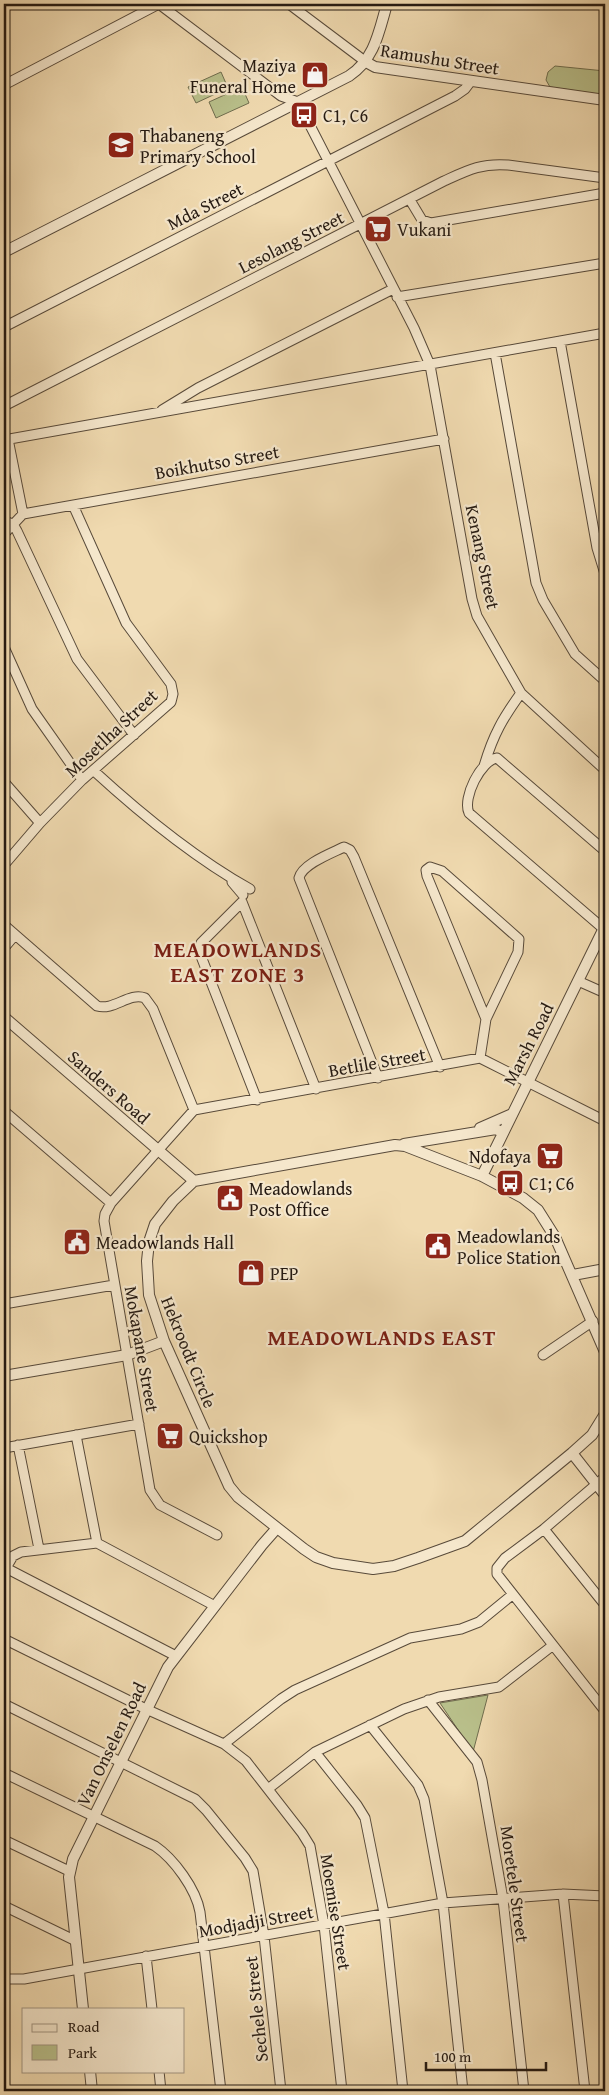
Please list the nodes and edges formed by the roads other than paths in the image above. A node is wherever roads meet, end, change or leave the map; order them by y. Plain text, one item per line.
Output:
1 (159, 4) edge
2 (289, 4) edge
3 (387, 4) edge
4 (366, 62) junction
5 (471, 81) junction
6 (4, 85) edge
7 (605, 100) edge
8 (298, 102) junction
9 (328, 161) junction
10 (605, 178) edge
11 (605, 193) edge
12 (410, 200) junction
13 (361, 225) junction
14 (4, 252) edge
15 (605, 263) edge
16 (395, 293) junction
17 (4, 327) edge
18 (605, 333) edge
19 (560, 341) junction
20 (495, 352) junction
21 (430, 365) junction
22 (4, 406) edge
23 (157, 412) junction
24 (6, 439) edge
25 (444, 439) junction
26 (73, 505) junction
27 (23, 514) junction
28 (8, 522) edge
29 (4, 534) edge
30 (605, 574) edge
31 (4, 647) edge
32 (605, 681) edge
33 (521, 692) junction
34 (134, 735) junction
35 (484, 766) junction
36 (605, 770) edge
37 (94, 772) junction
38 (82, 780) junction
39 (4, 782) edge
40 (40, 823) junction
41 (605, 851) edge
42 (4, 865) edge
43 (245, 895) junction
44 (4, 925) edge
45 (605, 928) edge
46 (15, 935) junction
47 (4, 948) edge
48 (578, 981) junction
49 (605, 993) edge
50 (4, 1017) edge
51 (486, 1019) junction
52 (480, 1058) junction
53 (440, 1067) junction
54 (378, 1078) junction
55 (528, 1081) junction
56 (316, 1089) junction
57 (257, 1100) junction
58 (194, 1110) junction
59 (4, 1111) edge
60 (512, 1114) junction
61 (605, 1121) edge
62 (502, 1133) junction
63 (468, 1134) junction
64 (395, 1145) junction
65 (159, 1151) junction
66 (482, 1176) junction
67 (194, 1181) junction
68 (111, 1203) junction
69 (605, 1269) edge
70 (573, 1275) junction
71 (114, 1285) junction
72 (4, 1304) edge
73 (592, 1321) junction
74 (164, 1341) junction
75 (605, 1352) edge
76 (127, 1355) junction
77 (543, 1355) dead end
78 (4, 1376) edge
79 (605, 1414) edge
80 (139, 1424) junction
81 (76, 1435) junction
82 (18, 1445) junction
83 (4, 1448) edge
84 (572, 1453) junction
85 (605, 1477) edge
86 (597, 1484) junction
87 (605, 1495) edge
88 (277, 1528) junction
89 (544, 1529) junction
90 (216, 1535) dead end
91 (97, 1543) junction
92 (39, 1549) junction
93 (5, 1567) edge
94 (512, 1595) junction
95 (605, 1605) edge
96 (214, 1606) junction
97 (4, 1639) edge
98 (552, 1646) junction
99 (176, 1656) junction
100 (428, 1700) junction
101 (4, 1704) edge
102 (146, 1709) junction
103 (605, 1711) edge
104 (370, 1725) junction
105 (224, 1744) junction
106 (315, 1752) junction
107 (120, 1763) junction
108 (4, 1773) edge
109 (268, 1789) junction
110 (94, 1817) junction
111 (4, 1840) edge
112 (69, 1871) junction
113 (563, 1894) junction
114 (605, 1896) edge
115 (502, 1899) junction
116 (443, 1904) junction
117 (4, 1906) edge
118 (384, 1913) junction
119 (324, 1925) junction
120 (264, 1936) junction
121 (76, 1941) junction
122 (205, 1947) junction
123 (146, 1956) junction
124 (79, 1969) junction
125 (4, 1979) edge
126 (83, 2008) edge
127 (152, 2008) edge
128 (90, 2072) edge
129 (159, 2072) edge
130 (92, 2091) edge
131 (161, 2091) edge
132 (221, 2091) edge
133 (281, 2091) edge
134 (342, 2091) edge
135 (403, 2091) edge
136 (463, 2091) edge
137 (524, 2091) edge
138 (585, 2091) edge

1 - 6 street
1 - 8 street
2 - 4 street, Ramushu Street
3 - 4 street
4 - 5 street, Ramushu Street
4 - 8 street
5 - 7 street, Ramushu Street
5 - 9 street, Mda Street
8 - 9 street, Kenang Street
8 - 14 street
9 - 13 street, Kenang Street
9 - 17 street, Mda Street
10 - 12 street, Lesolang Street
11 - 12 street
12 - 13 street, Lesolang Street
13 - 16 street, Kenang Street
13 - 22 street, Lesolang Street
15 - 16 street
16 - 21 street, Kenang Street
16 - 23 street
18 - 19 street
19 - 20 street
19 - 30 street
20 - 21 street
20 - 32 street
21 - 23 street
21 - 25 street, Kenang Street
23 - 24 street
24 - 27 street
25 - 26 street, Boikhutso Street
25 - 33 street, Kenang Street
26 - 27 street, Boikhutso Street
26 - 34 street, Mosetlha Street
27 - 28 street
28 - 29 street
28 - 34 street
31 - 38 street
33 - 35 street
33 - 36 street, Kenang Street
34 - 37 street, Mosetlha Street
35 - 41 street
35 - 45 street
37 - 38 street, Mosetlha Street
37 - 43 street
38 - 40 street, Mosetlha Street
39 - 40 street
40 - 42 street, Mosetlha Street
43 - 56 street
43 - 57 street
44 - 46 street
45 - 48 street, Marsh Road
46 - 47 street
46 - 58 street
48 - 49 street
48 - 55 street, Marsh Road
50 - 65 street, Sanders Road
51 - 51 street
51 - 52 street
52 - 53 street, Betlile Street
52 - 55 street
53 - 54 street, Betlile Street
53 - 54 street
54 - 56 street, Betlile Street
55 - 60 street, Marsh Road
55 - 61 street
56 - 57 street, Betlile Street
57 - 58 street, Betlile Street
58 - 65 street
59 - 68 street
60 - 62 street, Marsh Road
60 - 63 street
62 - 63 street
62 - 66 street, Marsh Road
63 - 64 street
64 - 66 street
64 - 67 street
65 - 67 street, Sanders Road
65 - 68 street, Mokapane Street
66 - 70 street
67 - 74 street, Hekroodt Circle
68 - 71 street, Mokapane Street
69 - 70 street
70 - 73 street
71 - 72 street
71 - 76 street, Mokapane Street
73 - 75 street
73 - 77 street
74 - 76 street
74 - 88 street, Hekroodt Circle
76 - 78 street
76 - 80 street, Mokapane Street
79 - 84 street, Hekroodt Circle
80 - 81 street
80 - 90 street, Mokapane Street
81 - 82 street
81 - 91 street
82 - 83 street
82 - 92 street
84 - 86 street
84 - 88 street, Hekroodt Circle
85 - 86 street
86 - 87 street
86 - 89 street
88 - 96 street, Van Onselen Road
89 - 94 street
89 - 95 street
91 - 92 street
91 - 96 street
92 - 93 street
93 - 99 street
94 - 98 street
94 - 105 street
96 - 99 street, Van Onselen Road
97 - 102 street, Moemise Street
98 - 100 street
98 - 103 street
99 - 102 street, Van Onselen Road
100 - 104 street
100 - 115 street, Moretele Street
101 - 107 street, Sechele Street
102 - 105 street, Moemise Street
102 - 107 street, Van Onselen Road
104 - 106 street
104 - 116 street
105 - 109 street, Moemise Street
106 - 109 street
106 - 118 street
107 - 110 street, Van Onselen Road
107 - 120 street, Sechele Street
108 - 110 street
109 - 119 street, Moemise Street
110 - 112 street, Van Onselen Road
110 - 122 street
111 - 112 street
112 - 121 street
113 - 114 street, Modjadji Street
113 - 115 street, Modjadji Street
113 - 138 street
115 - 116 street, Modjadji Street
115 - 137 street, Moretele Street
116 - 118 street, Modjadji Street
116 - 136 street
117 - 121 street
118 - 119 street, Modjadji Street
118 - 135 street
119 - 120 street, Modjadji Street
119 - 134 street, Moemise Street
120 - 122 street, Modjadji Street
120 - 133 street, Sechele Street
121 - 124 street
122 - 123 street, Modjadji Street
122 - 132 street
123 - 124 street, Modjadji Street
123 - 127 street
124 - 125 street, Modjadji Street
124 - 126 street
128 - 130 street
129 - 131 street

